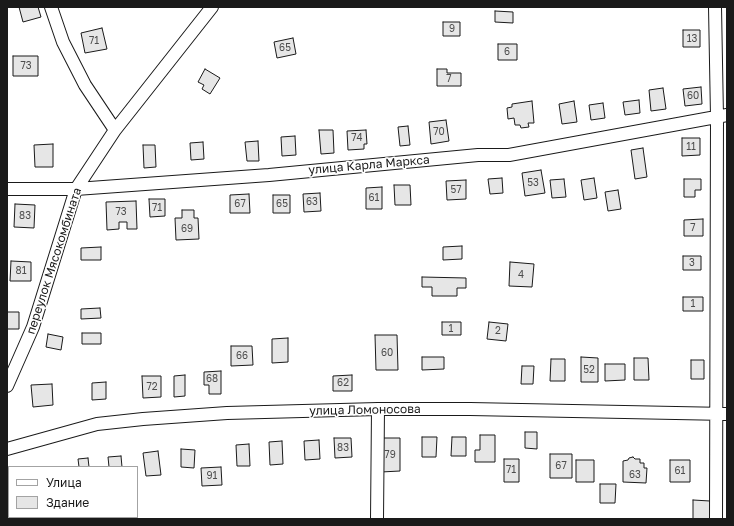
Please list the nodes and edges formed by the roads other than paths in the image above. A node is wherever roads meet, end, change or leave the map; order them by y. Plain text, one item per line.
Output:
1 (51, 7) edge
2 (212, 7) edge
3 (715, 7) edge
4 (722, 116) edge
5 (115, 130) junction
6 (7, 189) edge
7 (76, 189) junction
8 (7, 386) edge
9 (378, 409) junction
10 (722, 414) edge
11 (7, 449) edge
12 (377, 519) edge
13 (716, 519) edge

1 - 5 street
2 - 5 street, переулок Мясокомбината
3 - 4 street
4 - 7 street, улица Карла Маркса
4 - 10 street
5 - 7 street, переулок Мясокомбината
6 - 7 street, улица Карла Маркса
7 - 8 street, переулок Мясокомбината
9 - 10 street, улица Ломоносова
9 - 11 street, улица Ломоносова
9 - 12 street
10 - 13 street

